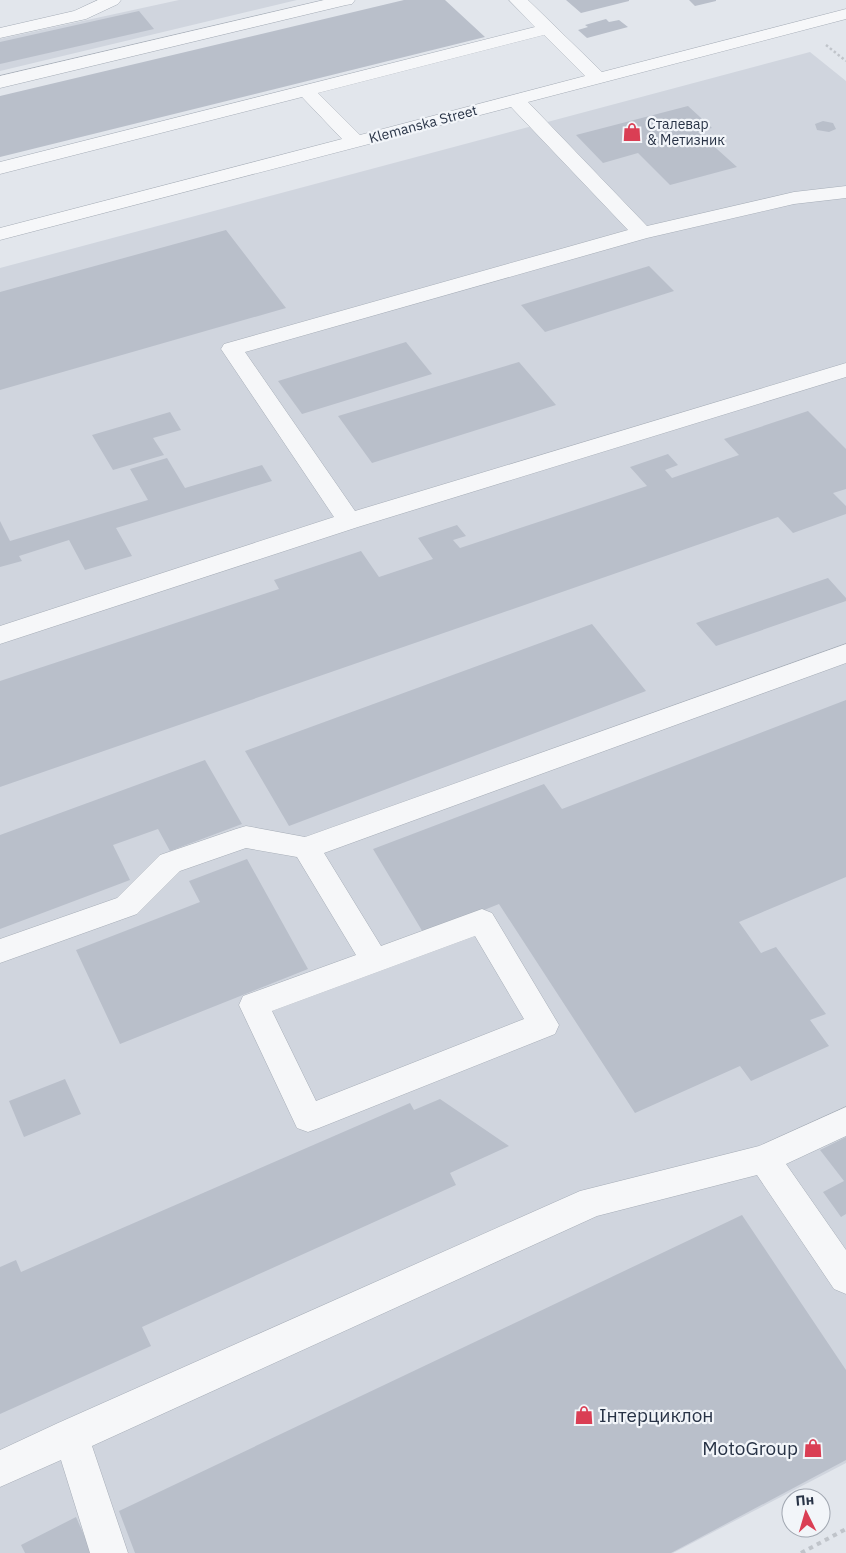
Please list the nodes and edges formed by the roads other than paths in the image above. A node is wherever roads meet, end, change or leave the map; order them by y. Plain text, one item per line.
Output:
1 (66, 0) edge
2 (112, 0) edge
3 (346, 0) edge
4 (518, 0) edge
5 (838, 0) edge
6 (846, 6) edge
7 (846, 14) edge
8 (80, 15) junction
9 (548, 29) junction
10 (0, 33) edge
11 (597, 77) junction
12 (0, 82) edge
13 (306, 91) junction
14 (514, 99) junction
15 (356, 142) junction
16 (0, 168) edge
17 (846, 192) edge
18 (642, 233) junction
19 (0, 234) edge
20 (846, 370) edge
21 (349, 520) junction
22 (1, 634) edge
23 (846, 653) edge
24 (306, 848) junction
25 (0, 952) edge
26 (375, 961) junction
27 (846, 1121) edge
28 (764, 1158) junction
29 (846, 1278) edge
30 (71, 1436) junction
31 (0, 1469) edge
32 (109, 1553) edge

1 - 8 street
2 - 8 street
3 - 12 street
4 - 9 street
5 - 6 street
7 - 11 street, Klemanska Street
8 - 10 street
9 - 11 street
9 - 13 street
11 - 14 street, Klemanska Street
13 - 15 street
13 - 16 street
14 - 15 street, Klemanska Street
14 - 18 street
15 - 19 street, Klemanska Street
17 - 18 street
18 - 21 street
20 - 21 street
21 - 22 street
23 - 24 street
24 - 25 street
24 - 26 street
26 - 26 street
27 - 28 street
28 - 29 street
28 - 30 street
30 - 31 street
30 - 32 street

